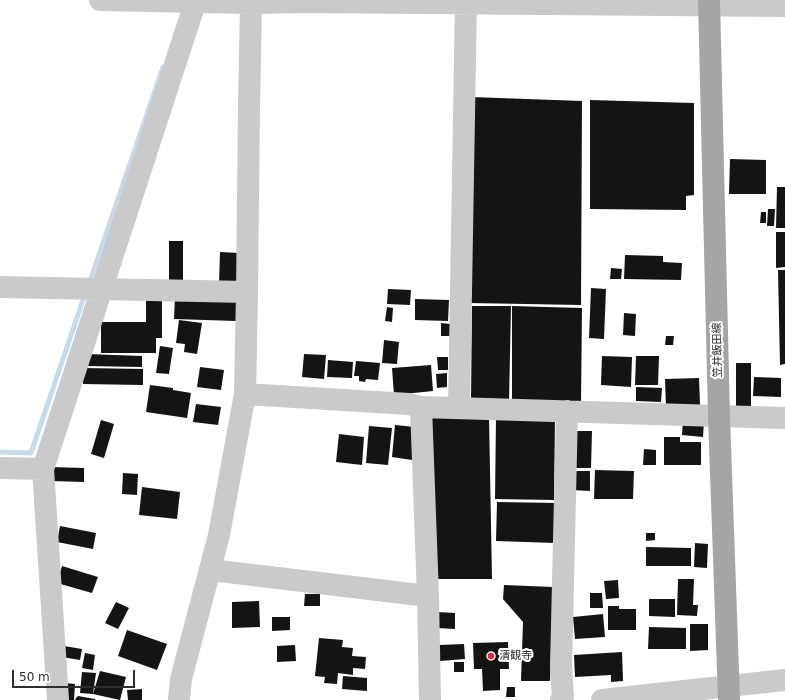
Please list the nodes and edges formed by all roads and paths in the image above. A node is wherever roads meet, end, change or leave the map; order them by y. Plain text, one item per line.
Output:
1 (100, 0) edge
2 (195, 1) edge
3 (466, 2) edge
4 (251, 3) junction
5 (709, 3) edge
6 (785, 6) edge
7 (0, 287) edge
8 (100, 289) junction
9 (247, 292) junction
10 (245, 394) junction
11 (421, 407) junction
12 (459, 408) junction
13 (567, 411) junction
14 (719, 416) junction
15 (785, 418) edge
16 (0, 468) edge
17 (43, 469) junction
18 (211, 570) junction
19 (428, 596) junction
20 (785, 680) edge
21 (729, 693) edge
22 (58, 700) edge
23 (179, 700) edge
24 (430, 700) edge
25 (561, 700) edge
26 (602, 700) edge

1 - 2 street
2 - 4 street
2 - 8 street
3 - 4 street
3 - 5 street
3 - 12 street
4 - 9 street
5 - 6 street
5 - 14 main road, 笠井飯田線
7 - 8 street
8 - 9 street
8 - 17 street
9 - 10 street
10 - 11 street
10 - 18 street
11 - 12 street
11 - 19 street
12 - 13 street
13 - 14 street
13 - 25 street
14 - 15 street
14 - 21 main road, 笠井飯田線
16 - 17 street
17 - 22 street
18 - 19 street
18 - 23 street
19 - 24 street
20 - 21 street
21 - 26 street

